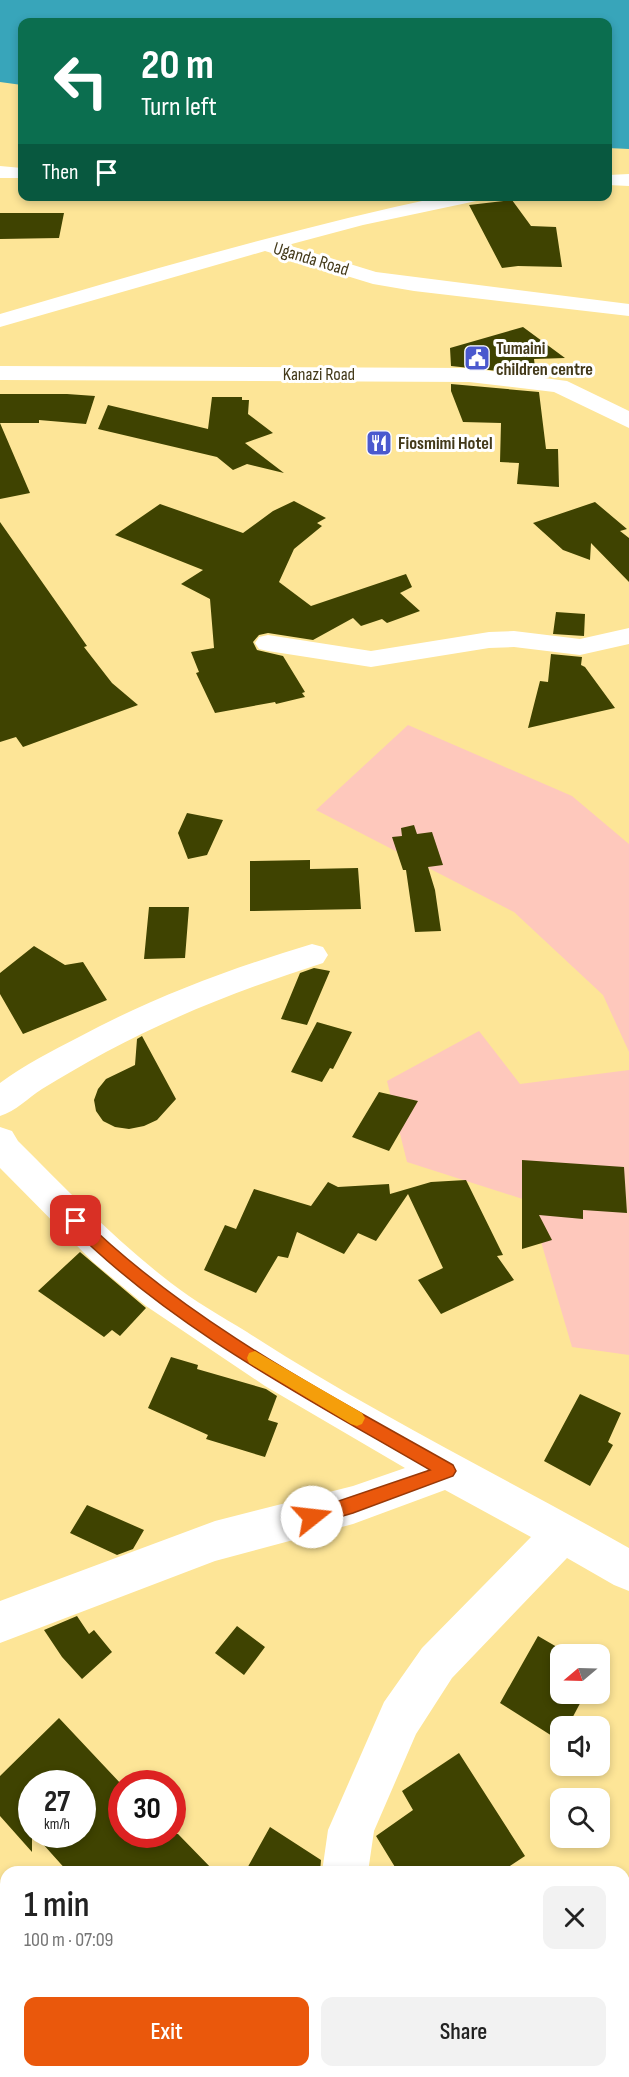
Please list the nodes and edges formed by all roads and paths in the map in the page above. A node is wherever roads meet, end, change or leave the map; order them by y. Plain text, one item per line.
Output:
1 (0, 172) edge
2 (18, 173) edge
3 (612, 180) edge
4 (629, 180) edge
5 (439, 201) edge
6 (266, 245) junction
7 (629, 310) edge
8 (0, 321) edge
9 (0, 373) edge
10 (629, 421) edge
11 (629, 636) edge
12 (268, 643) dead end
13 (312, 955) dead end
14 (0, 1103) edge
15 (0, 1141) edge
16 (447, 1471) junction
17 (562, 1534) junction
18 (629, 1571) edge
19 (0, 1622) edge
20 (346, 1866) edge

1 - 2 street
3 - 4 street
5 - 6 street
6 - 7 street, Uganda Road
6 - 8 street, Uganda Road
9 - 10 street, Kanazi Road
11 - 12 street
13 - 14 street
15 - 16 street
16 - 17 street
16 - 19 street
17 - 18 street
17 - 20 street

